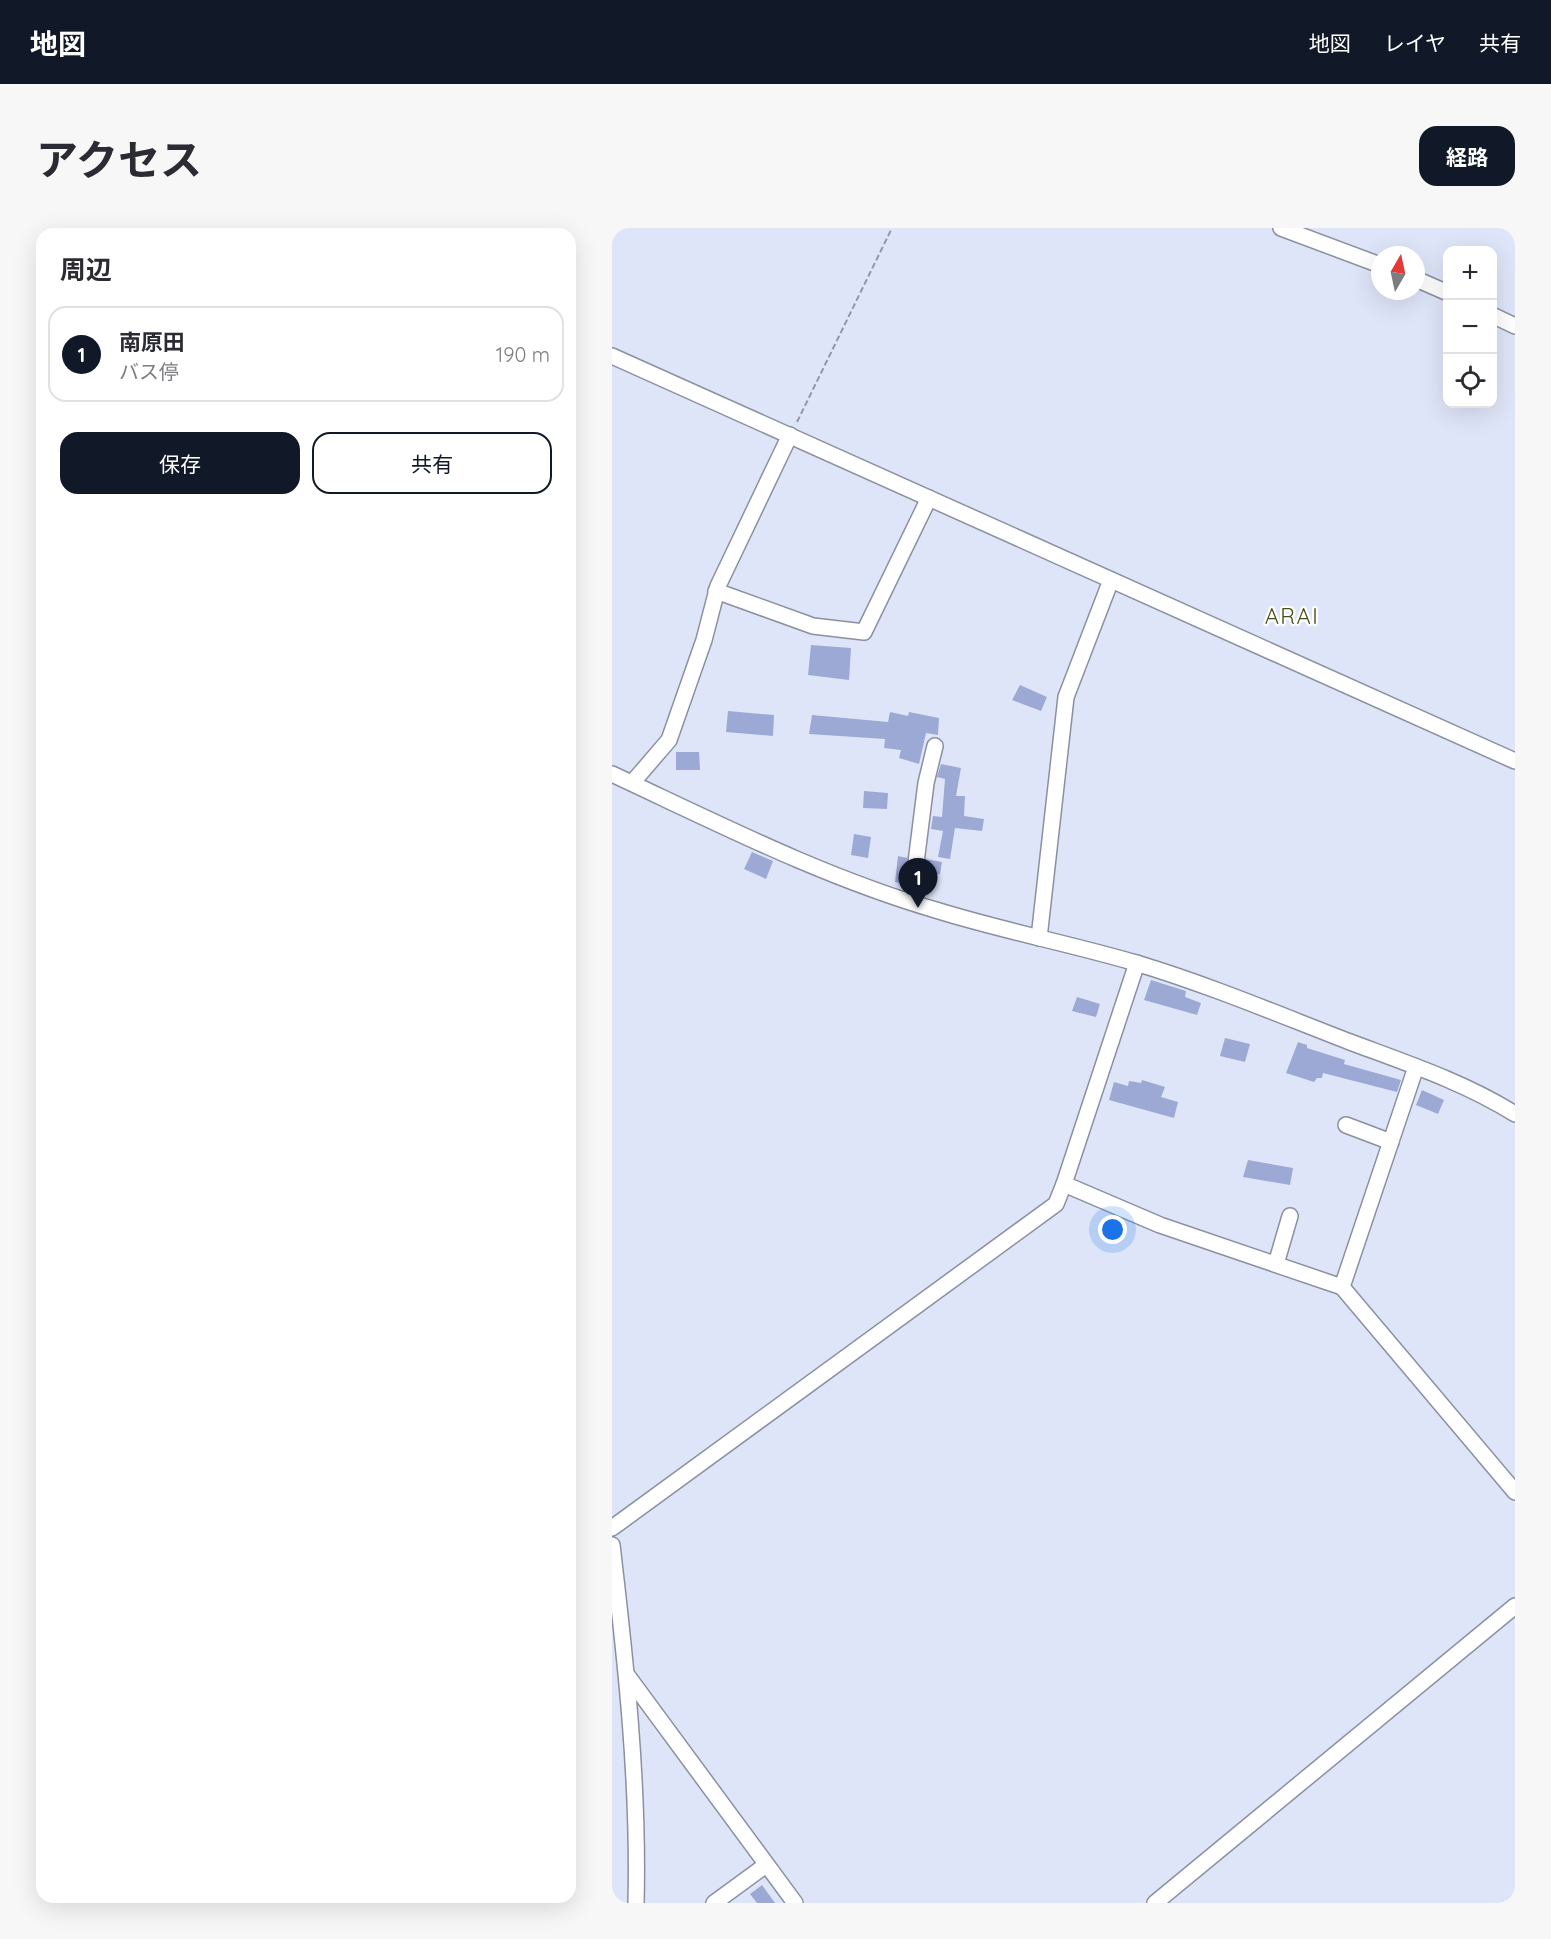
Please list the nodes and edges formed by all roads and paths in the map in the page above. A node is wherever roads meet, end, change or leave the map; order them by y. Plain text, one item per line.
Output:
1 (892, 228) edge
2 (1281, 228) edge
3 (1371, 262) edge
4 (1425, 283) edge
5 (1443, 291) edge
6 (1497, 317) edge
7 (1515, 326) edge
8 (612, 356) edge
9 (790, 435) junction
10 (929, 498) junction
11 (1111, 580) junction
12 (716, 591) junction
13 (934, 746) dead end
14 (1515, 761) edge
15 (612, 774) edge
16 (632, 783) junction
17 (911, 902) junction
18 (1039, 938) junction
19 (1137, 963) junction
20 (1416, 1067) junction
21 (1515, 1114) edge
22 (1346, 1125) dead end
23 (1391, 1142) junction
24 (1064, 1184) junction
25 (1290, 1216) dead end
26 (1276, 1264) junction
27 (1342, 1287) junction
28 (1515, 1492) edge
29 (612, 1528) edge
30 (612, 1545) edge
31 (1515, 1606) edge
32 (627, 1675) junction
33 (766, 1865) junction
34 (722, 1901) edge
35 (636, 1903) edge
36 (795, 1903) edge
37 (1155, 1903) edge

1 - 9 path
2 - 3 street
4 - 5 street
6 - 7 street
8 - 9 street
9 - 10 street
9 - 12 street
10 - 11 street
10 - 12 street
11 - 14 street
11 - 18 street
12 - 16 street
13 - 17 street
15 - 16 street
16 - 17 street
17 - 18 street
18 - 19 street
19 - 20 street
19 - 24 street
20 - 21 street
20 - 23 street
22 - 23 street
23 - 27 street
24 - 26 street
24 - 29 street
25 - 26 street
26 - 27 street
27 - 28 street
30 - 32 street
31 - 37 street
32 - 33 street
32 - 35 street
33 - 34 street
33 - 36 street

